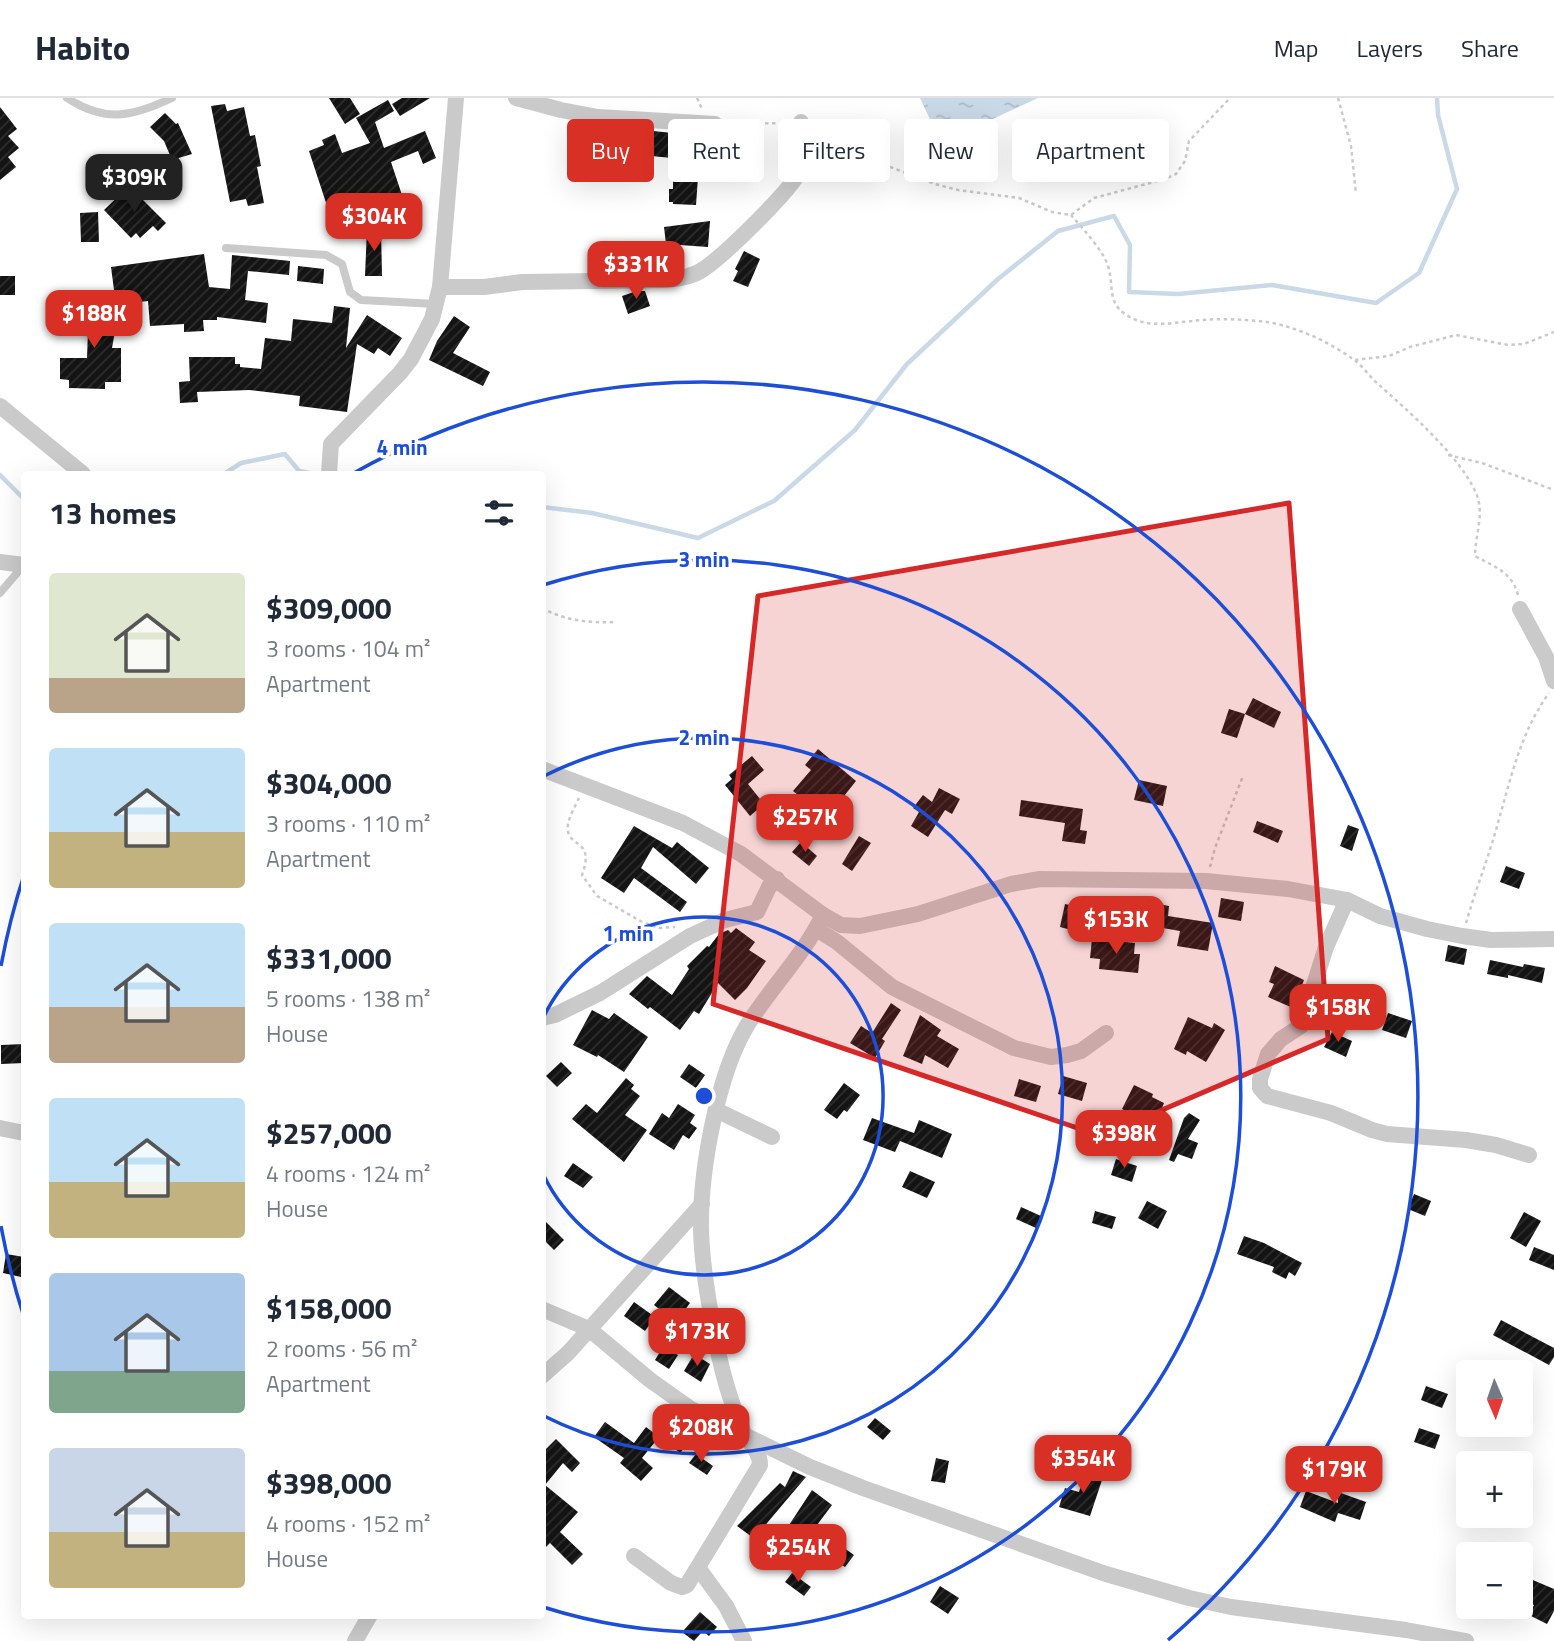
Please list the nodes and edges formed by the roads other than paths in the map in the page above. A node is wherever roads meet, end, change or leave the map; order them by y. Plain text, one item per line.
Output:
1 (66, 98) edge
2 (172, 98) edge
3 (456, 98) edge
4 (516, 98) edge
5 (668, 121) edge
6 (792, 182) edge
7 (226, 248) dead end
8 (440, 287) junction
9 (436, 304) junction
10 (0, 406) edge
11 (79, 471) edge
12 (329, 471) edge
13 (0, 562) edge
14 (21, 565) edge
15 (21, 568) edge
16 (0, 593) edge
17 (1520, 609) road end
18 (1554, 681) edge
19 (546, 770) edge
20 (776, 880) junction
21 (1347, 900) junction
22 (820, 922) junction
23 (1554, 939) edge
24 (546, 1016) edge
25 (1106, 1033) dead end
26 (716, 1110) junction
27 (0, 1128) edge
28 (21, 1132) edge
29 (772, 1137) dead end
30 (1529, 1155) dead end
31 (702, 1204) junction
32 (546, 1311) edge
33 (589, 1329) junction
34 (546, 1372) edge
35 (745, 1434) junction
36 (634, 1556) dead end
37 (699, 1569) junction
38 (368, 1619) edge
39 (355, 1641) edge
40 (744, 1641) edge
41 (1466, 1641) edge

1 - 2 lane
3 - 8 street
4 - 5 street
6 - 8 street
7 - 9 lane
8 - 9 street
9 - 12 street
10 - 11 street
13 - 14 street
15 - 16 lane
17 - 18 street
19 - 20 street
20 - 22 street
20 - 24 street
21 - 22 street
21 - 23 street
21 - 30 street
22 - 25 street
22 - 26 street
26 - 29 street
26 - 31 street
27 - 28 street
31 - 33 street
31 - 35 street
32 - 33 street
33 - 34 street
33 - 35 street
35 - 37 street
35 - 41 street
36 - 37 street
37 - 40 street
38 - 39 street

